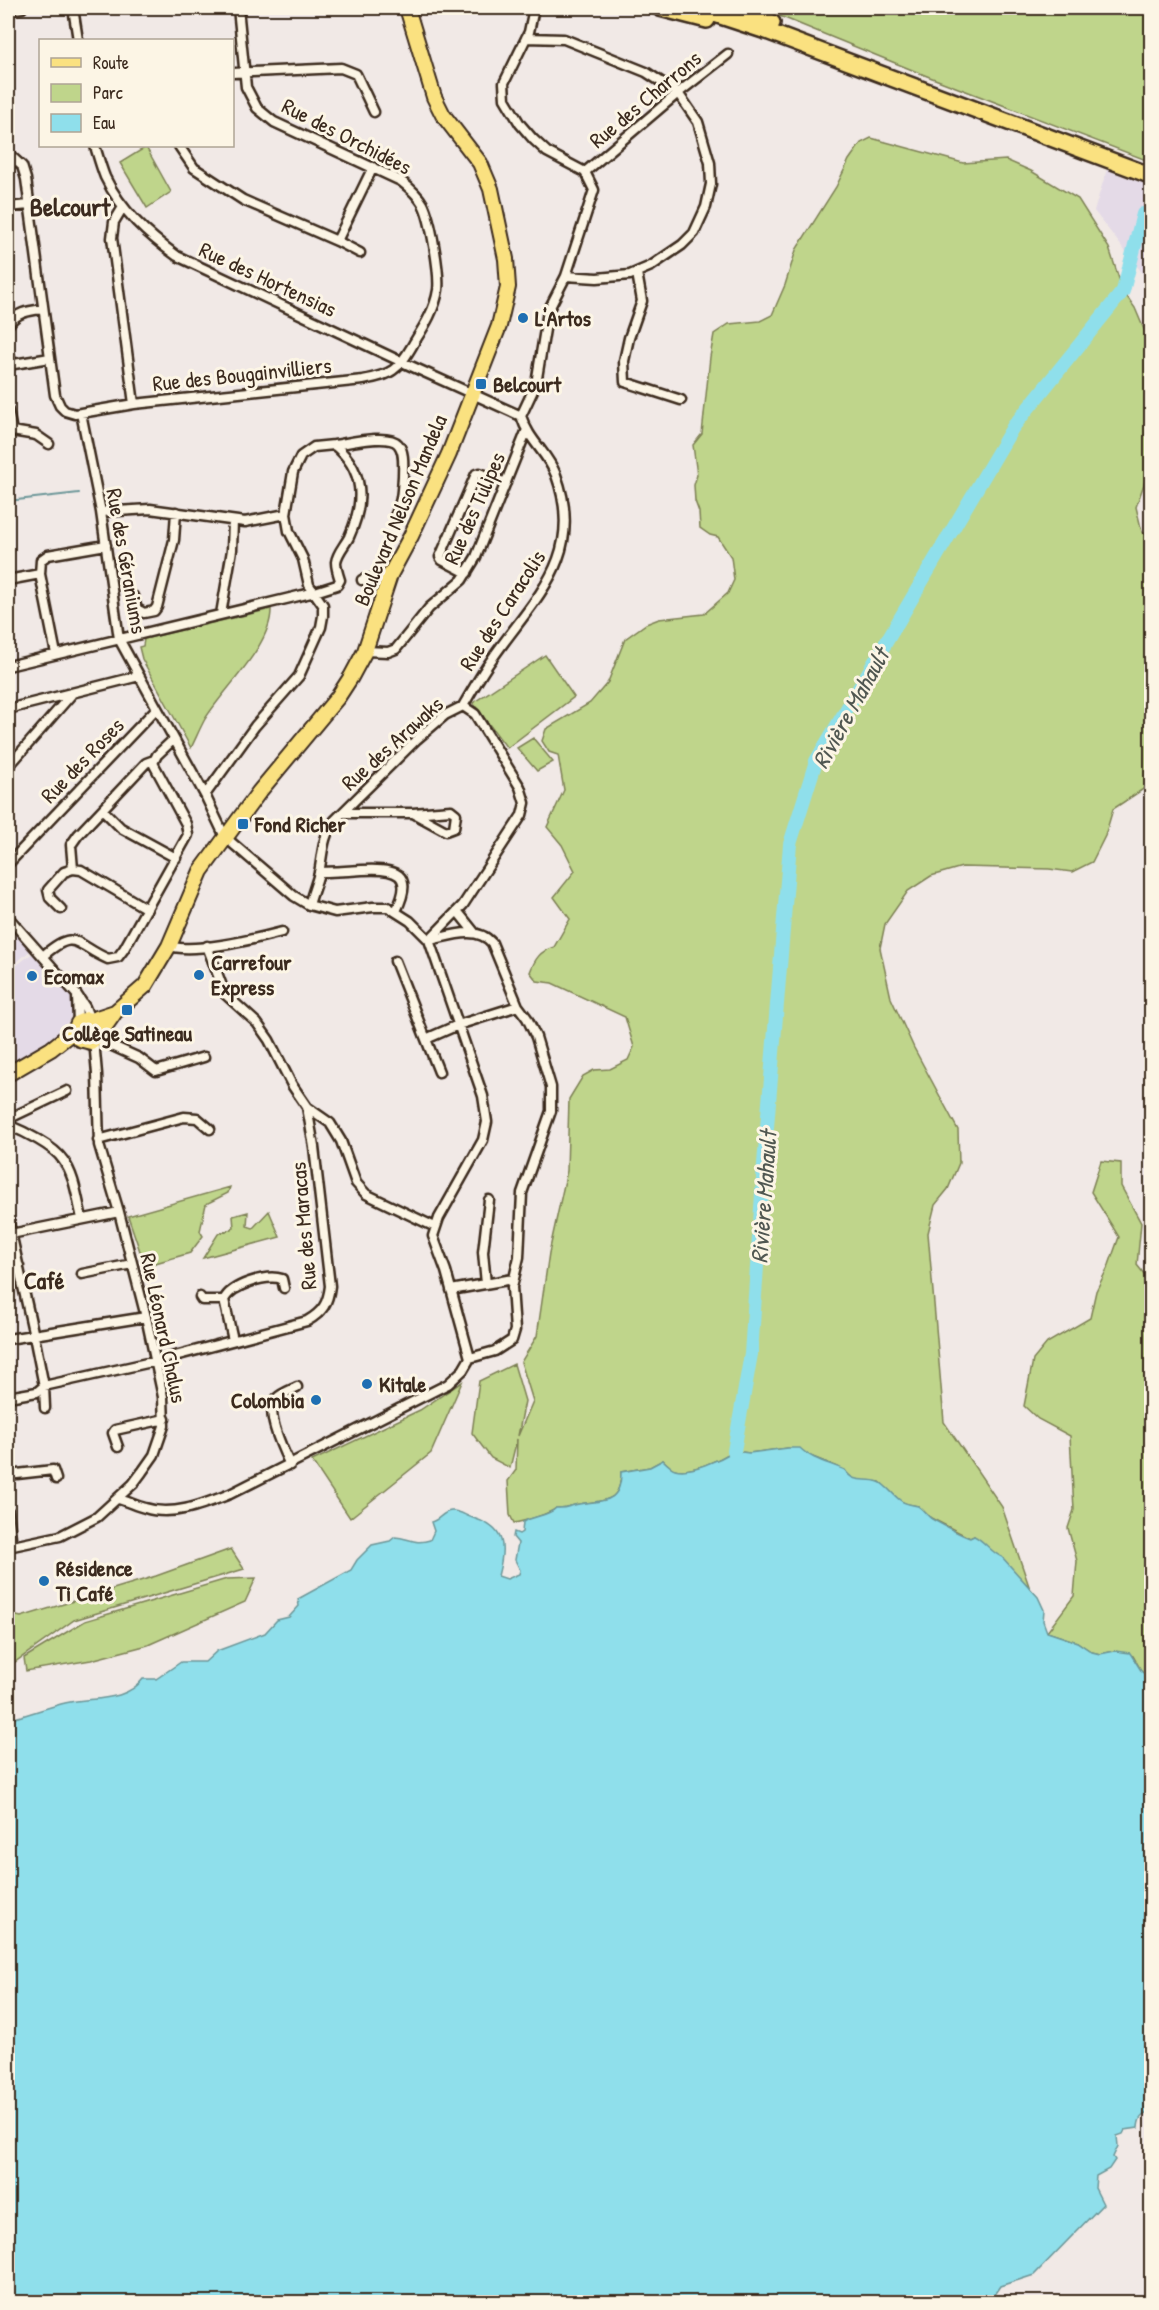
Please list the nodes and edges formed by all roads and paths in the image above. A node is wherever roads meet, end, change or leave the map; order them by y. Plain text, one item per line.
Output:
1 (22, 8) edge
2 (73, 8) edge
3 (238, 8) edge
4 (407, 8) edge
5 (534, 8) edge
6 (660, 8) edge
7 (696, 8) edge
8 (729, 8) edge
9 (744, 8) edge
10 (8, 10) edge
11 (771, 27) junction
12 (526, 38) junction
13 (78, 39) edge
14 (728, 54) dead end
15 (234, 73) edge
16 (243, 73) junction
17 (678, 93) junction
18 (374, 112) dead end
19 (95, 147) edge
20 (180, 147) edge
21 (9, 155) edge
22 (373, 167) junction
23 (1152, 170) edge
24 (585, 172) junction
25 (1152, 176) edge
26 (29, 205) junction
27 (8, 207) edge
28 (123, 207) junction
29 (337, 242) junction
30 (360, 253) dead end
31 (637, 273) junction
32 (566, 276) junction
33 (43, 309) junction
34 (8, 325) edge
35 (8, 352) edge
36 (50, 358) junction
37 (402, 362) junction
38 (10, 365) edge
39 (472, 393) junction
40 (681, 400) dead end
41 (134, 404) junction
42 (8, 411) edge
43 (81, 413) junction
44 (521, 416) junction
45 (10, 432) edge
46 (526, 432) junction
47 (50, 444) dead end
48 (334, 445) junction
49 (506, 483) junction
50 (101, 512) junction
51 (176, 512) junction
52 (286, 514) junction
53 (395, 516) dead end
54 (233, 521) junction
55 (106, 545) junction
56 (467, 573) junction
57 (40, 574) junction
58 (390, 575) junction
59 (8, 580) edge
60 (362, 580) dead end
61 (315, 591) junction
62 (133, 596) dead end
63 (221, 614) junction
64 (119, 639) junction
65 (365, 651) junction
66 (56, 654) junction
67 (8, 666) edge
68 (139, 676) junction
69 (71, 694) junction
70 (463, 706) junction
71 (157, 708) junction
72 (8, 709) edge
73 (174, 739) junction
74 (154, 760) junction
75 (8, 766) edge
76 (205, 795) junction
77 (103, 810) junction
78 (342, 813) junction
79 (412, 813) junction
80 (225, 837) junction
81 (176, 858) junction
82 (8, 864) edge
83 (73, 869) junction
84 (319, 872) junction
85 (309, 905) junction
86 (61, 909) dead end
87 (147, 909) junction
88 (396, 910) junction
89 (458, 912) junction
90 (8, 917) edge
91 (282, 932) dead end
92 (474, 932) junction
93 (429, 940) junction
94 (169, 946) junction
95 (207, 946) junction
96 (43, 956) junction
97 (395, 961) dead end
98 (518, 1006) junction
99 (458, 1025) junction
100 (87, 1032) junction
101 (426, 1039) junction
102 (204, 1057) dead end
103 (439, 1072) dead end
104 (8, 1074) edge
105 (67, 1091) dead end
106 (307, 1107) junction
107 (8, 1119) edge
108 (8, 1125) edge
109 (210, 1129) dead end
110 (98, 1140) junction
111 (489, 1200) dead end
112 (119, 1212) junction
113 (82, 1218) junction
114 (8, 1219) edge
115 (435, 1227) junction
116 (11, 1234) junction
117 (132, 1264) junction
118 (19, 1266) junction
119 (8, 1268) edge
120 (82, 1274) dead end
121 (513, 1279) junction
122 (486, 1284) junction
123 (284, 1288) dead end
124 (451, 1290) junction
125 (200, 1297) dead end
126 (224, 1300) junction
127 (146, 1317) junction
128 (34, 1336) junction
129 (8, 1339) edge
130 (233, 1340) junction
131 (470, 1358) junction
132 (156, 1361) junction
133 (44, 1386) junction
134 (297, 1387) dead end
135 (8, 1397) edge
136 (45, 1408) dead end
137 (165, 1419) junction
138 (118, 1447) dead end
139 (290, 1465) junction
140 (8, 1475) edge
141 (56, 1479) dead end
142 (128, 1489) junction
143 (118, 1499) junction
144 (135, 1504) junction
145 (8, 1511) edge
146 (10, 1546) edge

1 - 10 street
2 - 13 street
3 - 16 street, Rue des Orchidées
4 - 39 main road, Boulevard Nelson Mandela
5 - 12 street
6 - 11 highway
7 - 11 highway
8 - 11 highway
9 - 11 highway
11 - 23 highway
11 - 25 highway
12 - 17 street
12 - 24 street
14 - 17 street, Rue des Charrons
15 - 16 street
16 - 18 street
16 - 22 street, Rue des Orchidées
17 - 24 street, Rue des Charrons
17 - 31 street
19 - 28 street, Rue des Hortensias
20 - 29 street
21 - 26 street
22 - 29 street
22 - 37 street, Rue des Orchidées
24 - 32 street
26 - 27 street
26 - 33 street
28 - 37 street, Rue des Hortensias
28 - 41 street
29 - 30 street
31 - 32 street
31 - 40 street
32 - 44 street
33 - 34 street
33 - 36 street
35 - 38 street
36 - 38 street
36 - 43 street
37 - 39 street, Rue des Hortensias
37 - 41 street, Rue des Bougainvilliers
39 - 44 street
39 - 58 main road, Boulevard Nelson Mandela
41 - 43 street, Rue des Bougainvilliers
42 - 45 street
43 - 50 street, Rue des Géraniums
44 - 46 street, Rue des Caracolis
45 - 47 street
46 - 49 street, Rue des Tulipes
46 - 70 street, Rue des Caracolis
48 - 52 street
48 - 53 street
48 - 61 street
49 - 56 street, Rue des Tulipes
49 - 56 street
50 - 51 street
50 - 55 street, Rue des Géraniums
51 - 54 street
51 - 62 street
52 - 54 street
52 - 61 street
54 - 63 street
55 - 57 street
55 - 64 street, Rue des Géraniums
56 - 65 street, Rue des Tulipes
57 - 59 street
57 - 66 street
58 - 60 street
58 - 65 main road, Boulevard Nelson Mandela
61 - 63 street
61 - 76 street
63 - 64 street
64 - 66 street
64 - 68 street, Rue des Géraniums
65 - 80 main road, Boulevard Nelson Mandela
66 - 67 street
68 - 69 street
68 - 71 street, Rue des Géraniums
69 - 72 street
69 - 75 street
70 - 78 street, Rue des Arawaks
70 - 89 street, Rue des Arawaks
71 - 73 street, Rue des Géraniums
71 - 82 street, Rue des Roses
73 - 74 street
73 - 76 street, Rue des Géraniums
74 - 77 street
74 - 81 street
76 - 80 street, Rue des Géraniums
77 - 81 street
77 - 83 street
78 - 79 street
78 - 84 street, Rue des Arawaks
79 - 79 street
80 - 85 street
80 - 94 main road, Boulevard Nelson Mandela
81 - 87 street
83 - 86 street
83 - 87 street
84 - 85 street, Rue des Arawaks
84 - 88 street
85 - 88 street
87 - 96 street
88 - 93 street
89 - 92 street
89 - 93 street, Rue des Arawaks
90 - 96 street
91 - 95 street
92 - 93 street
92 - 98 street
93 - 99 street
94 - 95 street
94 - 100 main road, Boulevard Nelson Mandela
95 - 106 street
96 - 100 street, Rue Léonard Chalus
97 - 101 street
98 - 99 street
98 - 121 street
99 - 101 street
99 - 115 street
100 - 102 street
100 - 104 main road, Boulevard Nelson Mandela
100 - 110 street, Rue Léonard Chalus
101 - 103 street
105 - 107 street
106 - 115 street
106 - 130 street, Rue des Maracas
108 - 113 street
109 - 110 street
110 - 112 street, Rue Léonard Chalus
111 - 122 street
112 - 113 street
112 - 117 street, Rue Léonard Chalus
113 - 116 street
114 - 116 street
115 - 124 street
116 - 118 street
117 - 120 street
117 - 127 street, Rue Léonard Chalus
118 - 119 street
118 - 128 street
121 - 122 street
121 - 131 street
122 - 124 street
123 - 126 street
124 - 131 street
125 - 126 street
126 - 130 street
127 - 128 street
127 - 132 street, Rue Léonard Chalus
128 - 129 street
128 - 133 street
130 - 132 street, Rue des Maracas
131 - 139 street
132 - 133 street, Rue des Maracas
132 - 137 street, Rue Léonard Chalus
133 - 135 street, Rue des Maracas
133 - 136 street
134 - 139 street
137 - 138 street
137 - 142 street, Rue Léonard Chalus
139 - 144 street
140 - 141 street
142 - 143 street, Rue Léonard Chalus
142 - 144 street
143 - 144 street
143 - 146 street, Rue Léonard Chalus
145 - 146 street

